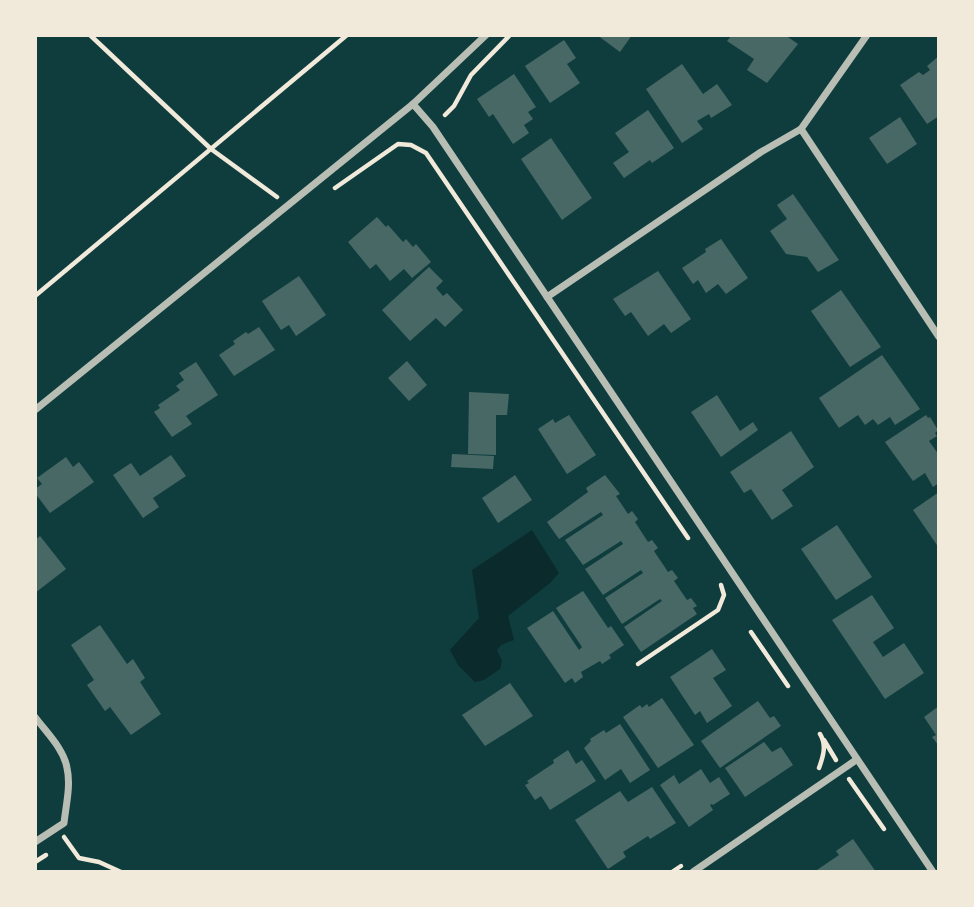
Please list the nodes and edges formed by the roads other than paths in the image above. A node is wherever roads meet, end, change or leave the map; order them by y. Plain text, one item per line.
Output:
1 (486, 35) edge
2 (867, 35) edge
3 (413, 104) junction
4 (801, 129) junction
5 (547, 296) junction
6 (939, 337) edge
7 (35, 410) edge
8 (35, 717) edge
9 (856, 760) junction
10 (35, 842) edge
11 (693, 872) edge
12 (933, 872) edge

1 - 3 street
2 - 4 street
3 - 5 street
3 - 7 street
4 - 5 street
4 - 6 street
5 - 9 street
8 - 10 street
9 - 11 street
9 - 12 street

